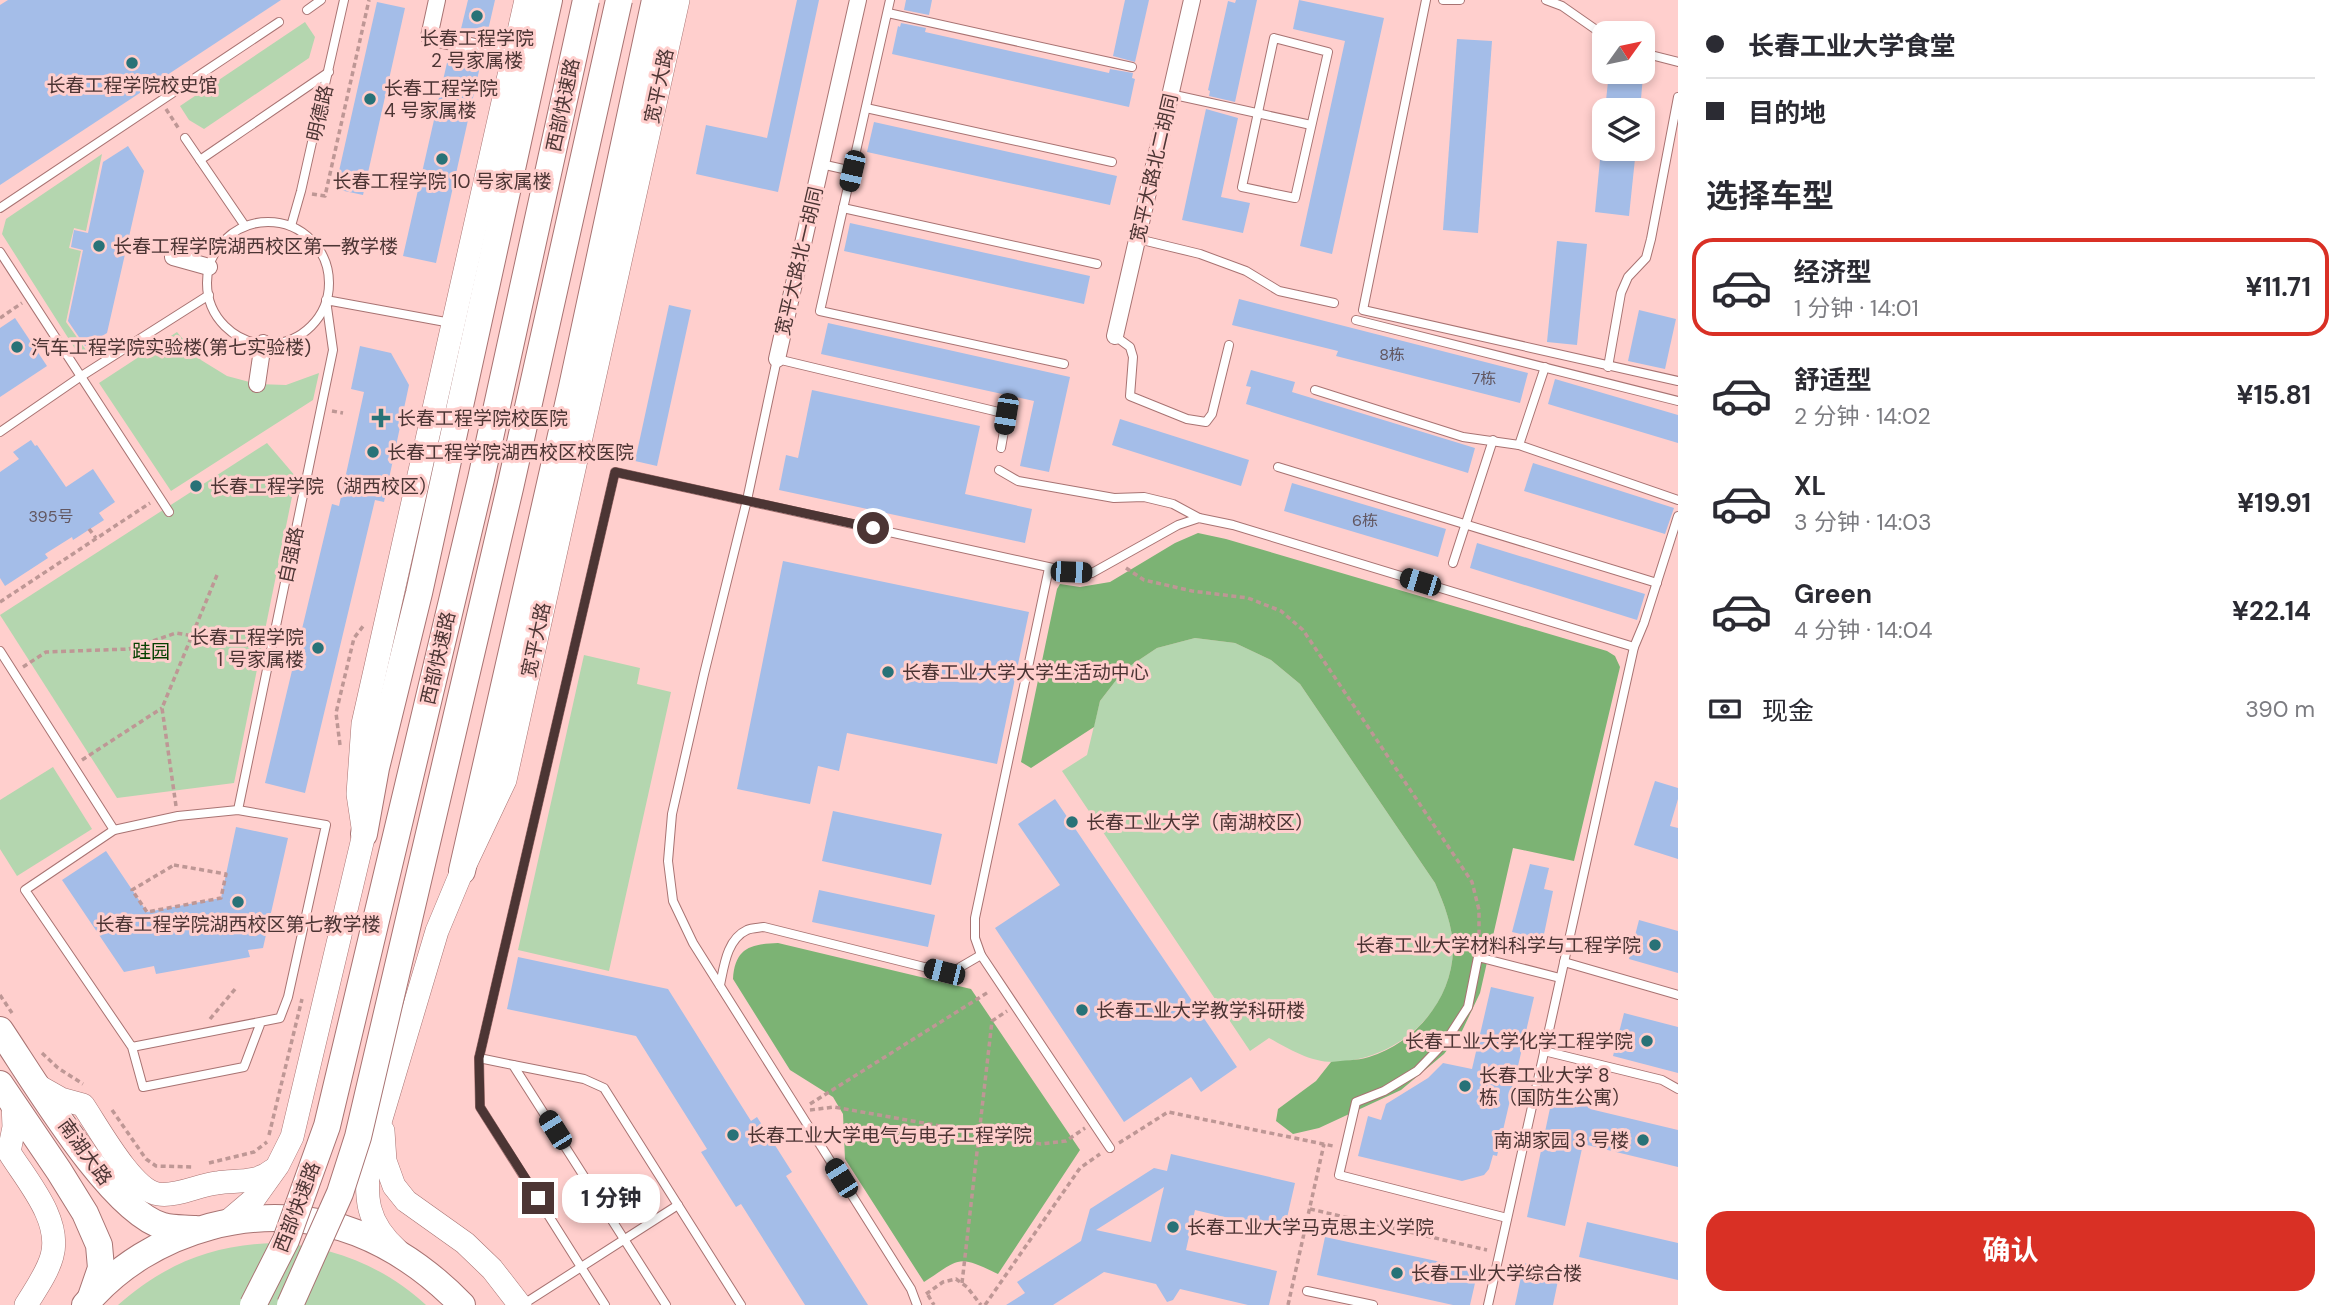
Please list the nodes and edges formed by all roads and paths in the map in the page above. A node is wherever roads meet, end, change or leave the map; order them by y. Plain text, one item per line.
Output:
1 (344, 0) edge
2 (369, 0) edge
3 (436, 0) edge
4 (526, 0) edge
5 (548, 0) edge
6 (586, 0) edge
7 (619, 0) edge
8 (655, 0) edge
9 (678, 0) edge
10 (858, 0) edge
11 (890, 0) edge
12 (1192, 0) edge
13 (1426, 0) edge
14 (1443, 0) edge
15 (1460, 0) edge
16 (1546, 0) edge
17 (319, 1) edge
18 (307, 10) dead end
19 (888, 12) junction
20 (279, 22) dead end
21 (1592, 27) edge
22 (498, 52) dead end
23 (1656, 56) edge
24 (1678, 62) edge
25 (1132, 67) dead end
26 (329, 72) junction
27 (1170, 94) junction
28 (1678, 97) edge
29 (161, 102) junction
30 (866, 108) junction
31 (1258, 113) junction
32 (1311, 125) junction
33 (185, 138) joint
34 (200, 160) junction
35 (1112, 162) dead end
36 (821, 164) junction
37 (852, 171) junction
38 (301, 191) junction
39 (0, 208) edge
40 (843, 208) junction
41 (245, 226) junction
42 (291, 226) junction
43 (1138, 239) junction
44 (128, 245) dead end
45 (0, 252) edge
46 (173, 257) joint
47 (1097, 264) dead end
48 (209, 267) junction
49 (209, 295) junction
50 (30, 298) junction
51 (326, 300) junction
52 (1334, 303) dead end
53 (0, 318) edge
54 (1356, 320) dead end
55 (454, 323) junction
56 (1115, 336) joint
57 (263, 343) junction
58 (1229, 345) dead end
59 (776, 359) junction
60 (1064, 364) dead end
61 (1545, 367) junction
62 (1608, 367) junction
63 (80, 377) junction
64 (1678, 381) edge
65 (257, 384) dead end
66 (1315, 390) dead end
67 (1678, 401) edge
68 (0, 432) edge
69 (1493, 440) junction
70 (1518, 445) junction
71 (1001, 448) dead end
72 (1278, 467) dead end
73 (999, 470) dead end
74 (160, 497) junction
75 (747, 500) junction
76 (1678, 500) edge
77 (169, 512) dead end
78 (1678, 516) edge
79 (1199, 518) junction
80 (1465, 524) junction
81 (89, 529) dead end
82 (96, 538) junction
83 (1115, 562) junction
84 (1452, 563) dead end
85 (1049, 568) junction
86 (217, 575) dead end
87 (1657, 583) junction
88 (1, 600) edge
89 (191, 636) junction
90 (1634, 647) junction
91 (264, 648) dead end
92 (0, 650) edge
93 (14, 673) junction
94 (162, 708) junction
95 (73, 766) junction
96 (238, 810) junction
97 (178, 816) junction
98 (114, 830) junction
99 (364, 834) junction
100 (462, 871) junction
101 (226, 874) joint
102 (981, 956) junction
103 (1478, 957) junction
104 (1564, 962) junction
105 (1560, 978) junction
106 (1000, 984) junction
107 (720, 985) junction
108 (236, 988) dead end
109 (0, 995) edge
110 (1678, 995) edge
111 (1014, 1006) junction
112 (210, 1019) dead end
113 (261, 1022) junction
114 (7, 1023) edge
115 (35, 1046) dead end
116 (132, 1047) junction
117 (1544, 1051) junction
118 (479, 1058) junction
119 (513, 1065) junction
120 (38, 1086) junction
121 (87, 1086) dead end
122 (1678, 1089) edge
123 (6, 1094) edge
124 (105, 1102) dead end
125 (799, 1111) junction
126 (381, 1115) junction
127 (1093, 1123) junction
128 (979, 1132) junction
129 (267, 1143) dead end
130 (1324, 1144) junction
131 (1110, 1148) junction
132 (1345, 1149) junction
133 (278, 1166) junction
134 (678, 1205) junction
135 (1310, 1209) junction
136 (1507, 1218) junction
137 (213, 1226) junction
138 (625, 1239) junction
139 (1500, 1253) junction
140 (402, 1255) junction
141 (581, 1267) junction
142 (962, 1283) junction
143 (1307, 1291) dead end
144 (927, 1294) junction
145 (88, 1301) edge
146 (917, 1303) edge
147 (26, 1305) edge
148 (253, 1305) edge
149 (290, 1305) edge
150 (462, 1305) edge
151 (521, 1305) edge
152 (606, 1305) edge
153 (667, 1305) edge
154 (741, 1305) edge
155 (934, 1305) edge
156 (983, 1305) edge
157 (1288, 1305) edge
158 (1373, 1305) edge
159 (1488, 1305) edge

1 - 26 lane, 明德路
2 - 38 path
3 - 22 street
4 - 55 main road
5 - 99 main road
6 - 148 main road, 西部快速路, bridge
7 - 149 main road, 西部快速路, bridge
8 - 100 main road
9 - 100 main road, 宽平大路
10 - 36 street, 宽平大路北一胡同
11 - 19 lane
12 - 27 street, 宽平大路北二胡同
13 - 62 lane
14 - 15 lane
16 - 21 lane
17 - 18 lane
19 - 25 lane
19 - 30 lane
20 - 29 lane
23 - 24 lane
26 - 34 lane
26 - 38 lane, 明德路
27 - 31 lane
27 - 43 street, 宽平大路北二胡同
28 - 62 lane
29 - 33 path
29 - 39 lane
30 - 35 lane
30 - 37 lane
31 - 32 lane
31 - 32 lane
31 - 32 lane
33 - 34 lane
34 - 41 lane
36 - 37 lane
36 - 59 street, 宽平大路北一胡同
37 - 40 lane
38 - 42 lane, 明德路
40 - 47 lane
40 - 60 lane
41 - 42 lane
41 - 48 lane
42 - 51 lane
43 - 52 lane
43 - 56 street, 宽平大路北二胡同
44 - 46 path
45 - 50 lane
46 - 48 street
48 - 49 lane
49 - 57 lane
49 - 63 lane
50 - 53 path
50 - 63 lane
51 - 55 lane
51 - 57 lane
51 - 96 lane, 自强路
54 - 61 lane
55 - 99 main road
56 - 58 lane
57 - 65 street
59 - 71 lane
59 - 75 lane
61 - 67 lane
61 - 70 lane
62 - 64 lane
63 - 68 lane
63 - 74 lane
66 - 69 lane
69 - 70 lane
69 - 80 lane
70 - 76 lane
72 - 80 lane
73 - 79 lane
74 - 77 lane
74 - 82 path
75 - 85 lane
75 - 107 lane
75 - 118 lane
78 - 87 lane
79 - 83 lane
79 - 90 lane
80 - 84 lane
80 - 87 lane
81 - 82 path
82 - 88 path
83 - 85 lane
83 - 103 path
85 - 102 lane
86 - 89 path
87 - 90 lane
89 - 91 path
89 - 93 path
89 - 94 path
90 - 104 lane
92 - 93 lane
93 - 95 lane
94 - 95 path
94 - 97 path
95 - 98 lane
96 - 97 lane
96 - 113 lane
97 - 98 lane
98 - 116 lane
99 - 133 main road
100 - 126 main road, 宽平大路
101 - 101 path
102 - 106 lane
102 - 107 lane
103 - 105 lane
103 - 132 lane
104 - 105 lane
104 - 110 lane
105 - 117 lane
106 - 111 lane
106 - 125 path
107 - 125 lane
108 - 112 path
109 - 114 path
111 - 127 lane
111 - 128 path
113 - 116 lane
113 - 116 lane
114 - 120 main road, 南湖大路
115 - 121 path
117 - 122 lane
117 - 136 lane
118 - 119 lane
118 - 141 lane
119 - 134 lane
119 - 138 lane
120 - 133 main road
120 - 137 main road, 南湖大路
123 - 145 main road, 南湖大路
123 - 147 main road
124 - 129 path
125 - 128 path
125 - 146 lane
126 - 140 main road, 宽平大路
126 - 151 main road
127 - 128 path
127 - 131 lane
128 - 142 path
130 - 131 path
130 - 132 path
130 - 135 path
131 - 156 path
132 - 136 lane
133 - 137 main road
134 - 138 lane
134 - 154 lane
135 - 139 path
135 - 157 path
136 - 139 lane
137 - 140 main road
137 - 145 main road
138 - 141 lane
138 - 153 lane
139 - 159 lane
140 - 150 main road
141 - 151 lane
141 - 152 lane
142 - 144 path
142 - 156 path
143 - 158 lane
144 - 146 path
144 - 155 path

